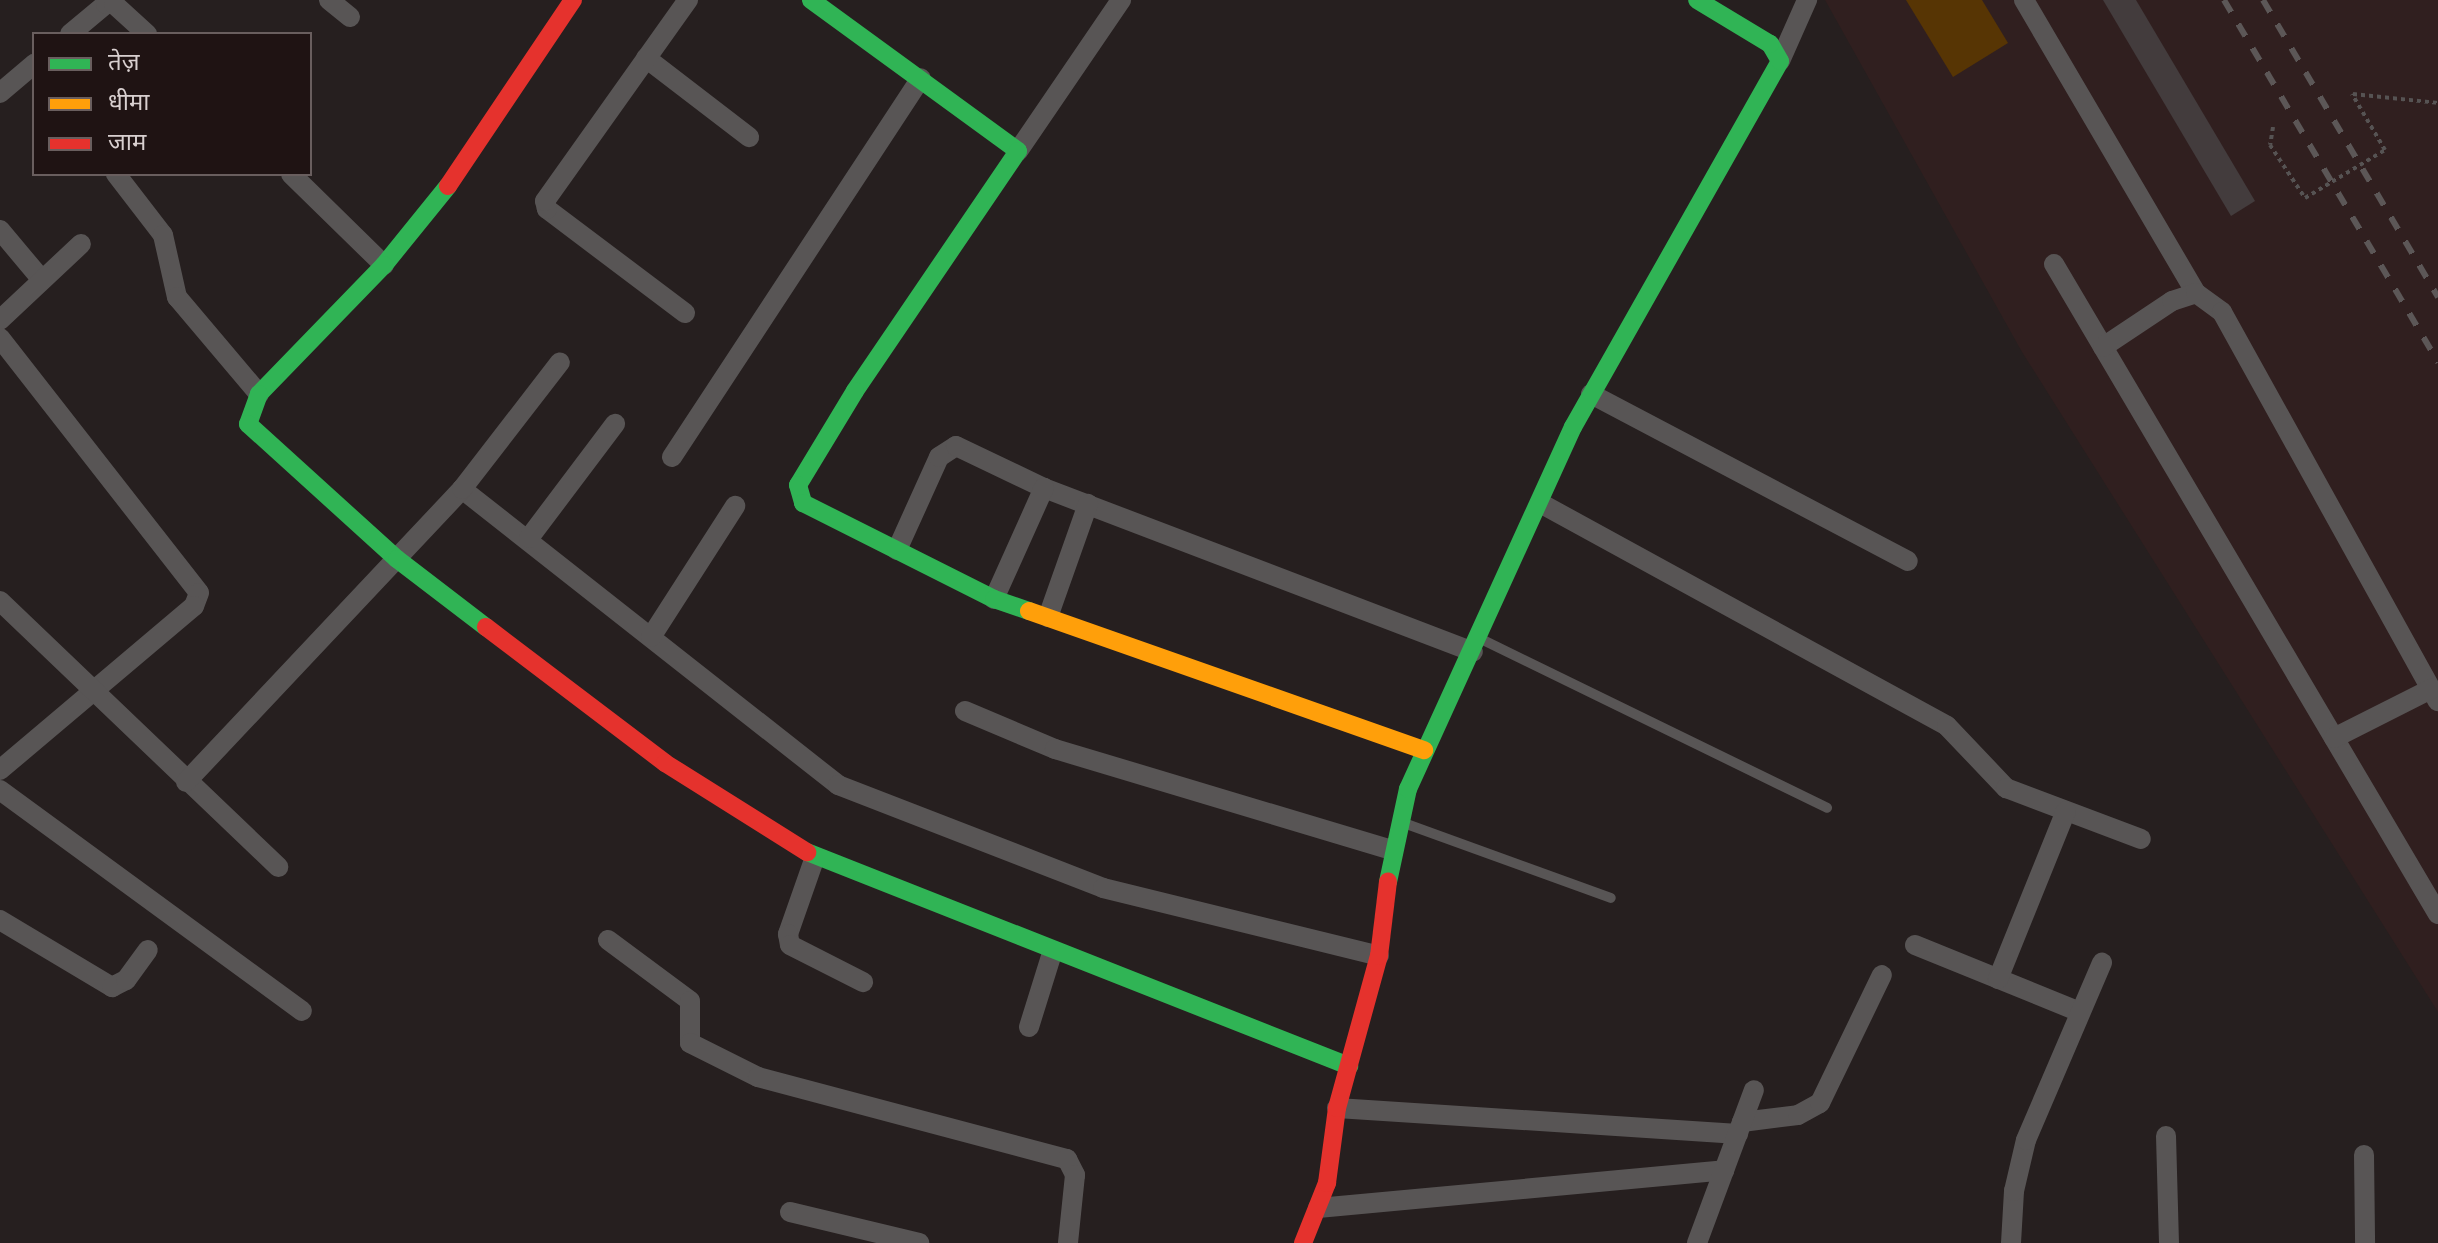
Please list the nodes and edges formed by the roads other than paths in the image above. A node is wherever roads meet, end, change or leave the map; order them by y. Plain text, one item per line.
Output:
1 (329, 0) edge
2 (573, 0) edge
3 (688, 0) edge
4 (811, 0) edge
5 (1121, 0) edge
6 (1807, 0) edge
7 (2024, 0) edge
8 (1708, 3) edge
9 (350, 17) dead end
10 (72, 32) edge
11 (145, 32) edge
12 (646, 58) junction
13 (1780, 61) junction
14 (32, 66) edge
15 (921, 78) junction
16 (0, 93) edge
17 (749, 137) dead end
18 (1018, 151) junction
19 (118, 176) edge
20 (293, 176) edge
21 (0, 230) edge
22 (81, 244) dead end
23 (2054, 264) dead end
24 (384, 265) junction
25 (42, 280) junction
26 (2196, 293) junction
27 (685, 313) dead end
28 (0, 320) edge
29 (0, 338) edge
30 (2103, 347) junction
31 (560, 362) dead end
32 (259, 394) junction
33 (1591, 394) junction
34 (615, 424) dead end
35 (672, 457) dead end
36 (1044, 488) junction
37 (462, 489) junction
38 (1540, 503) junction
39 (1088, 504) junction
40 (735, 506) dead end
41 (529, 538) junction
42 (897, 550) junction
43 (397, 559) junction
44 (1908, 561) dead end
45 (994, 599) junction
46 (0, 601) edge
47 (1048, 617) junction
48 (651, 637) junction
49 (1476, 645) junction
50 (92, 689) junction
51 (2435, 695) edge
52 (965, 711) dead end
53 (2334, 738) junction
54 (1424, 750) junction
55 (0, 770) edge
56 (186, 782) junction
57 (0, 790) edge
58 (1827, 808) dead end
59 (2066, 811) junction
60 (1399, 821) junction
61 (2141, 839) dead end
62 (1392, 850) junction
63 (815, 857) junction
64 (278, 867) dead end
65 (1611, 898) dead end
66 (2438, 914) edge
67 (0, 920) edge
68 (608, 940) dead end
69 (1915, 945) dead end
70 (148, 950) dead end
71 (1052, 953) junction
72 (1379, 956) junction
73 (2102, 963) dead end
74 (1882, 975) dead end
75 (1998, 979) junction
76 (863, 982) dead end
77 (302, 1011) dead end
78 (2080, 1012) junction
79 (1029, 1027) dead end
80 (1349, 1066) junction
81 (1754, 1090) dead end
82 (1337, 1108) junction
83 (1740, 1128) junction
84 (2166, 1136) dead end
85 (2364, 1155) dead end
86 (1724, 1170) junction
87 (1318, 1208) junction
88 (790, 1212) dead end
89 (919, 1243) edge
90 (1068, 1243) edge
91 (1303, 1243) edge
92 (1697, 1243) edge
93 (2011, 1243) edge
94 (2169, 1243) edge
95 (2365, 1243) edge

1 - 9 street
2 - 24 street
3 - 12 street
4 - 15 street
5 - 18 street
6 - 13 street
7 - 26 street
8 - 13 street
10 - 11 street
12 - 17 street
12 - 27 street
13 - 33 street
14 - 16 street
15 - 18 street
15 - 35 street
18 - 42 street
19 - 32 street
20 - 24 street
21 - 25 street
22 - 25 street
23 - 30 street
24 - 32 street
25 - 28 street
26 - 30 street
26 - 51 street
29 - 50 street
30 - 53 street
31 - 37 street
32 - 43 street
33 - 38 street
33 - 44 street
34 - 41 street
36 - 39 street
36 - 42 street
36 - 45 street
37 - 41 street
37 - 43 street
38 - 49 street
38 - 59 street
39 - 47 street
39 - 49 street
40 - 48 street
41 - 48 street
42 - 45 street
43 - 56 street
43 - 63 street
45 - 47 street
46 - 50 street
47 - 54 street
48 - 72 street
49 - 54 street
49 - 58 lane
50 - 55 street
50 - 56 street
51 - 53 street
52 - 62 street
53 - 66 street
54 - 60 street
56 - 64 street
57 - 77 street
59 - 61 street
59 - 75 street
60 - 62 street
60 - 65 lane
62 - 72 street
63 - 71 street
63 - 76 street
67 - 70 street
68 - 90 street
69 - 75 street
71 - 79 street
71 - 80 street
72 - 80 street
73 - 78 street
74 - 83 street
75 - 78 street
78 - 93 street
80 - 82 street
81 - 83 street
82 - 83 street
82 - 87 street
83 - 86 street
84 - 94 street
85 - 95 street
86 - 87 street
86 - 92 street
87 - 91 street
88 - 89 street

